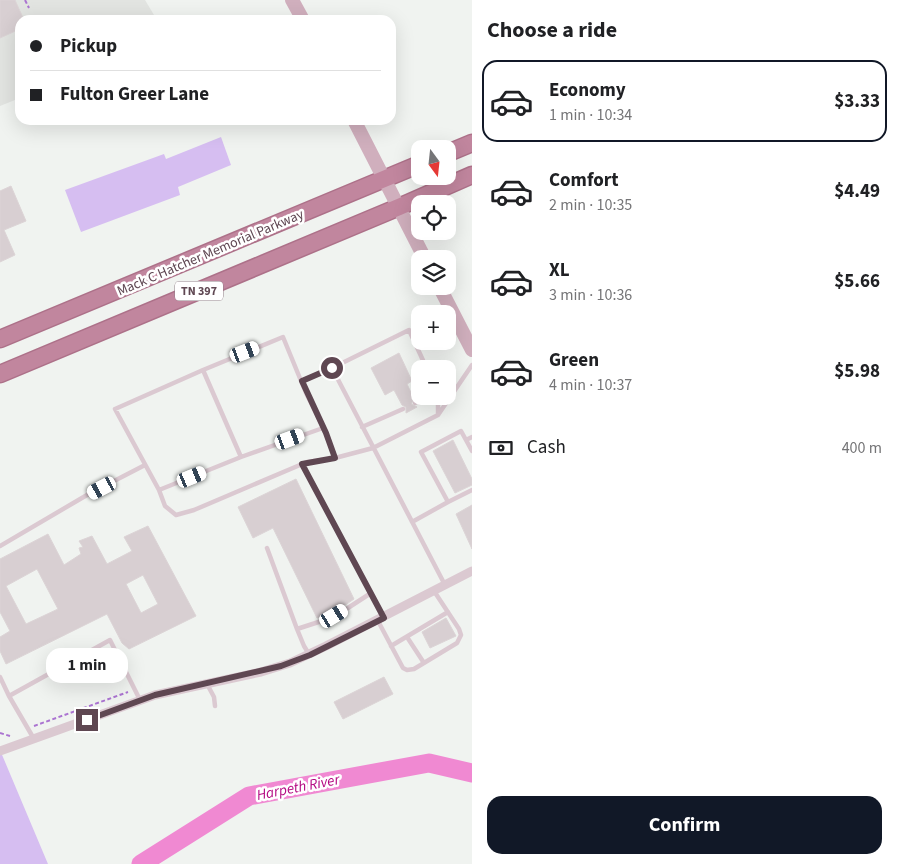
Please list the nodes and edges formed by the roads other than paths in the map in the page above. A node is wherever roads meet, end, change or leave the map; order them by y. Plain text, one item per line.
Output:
1 (292, 0) edge
2 (300, 15) edge
3 (357, 125) edge
4 (472, 142) edge
5 (456, 149) edge
6 (411, 168) edge
7 (472, 175) edge
8 (384, 179) junction
9 (399, 207) junction
10 (420, 250) edge
11 (444, 295) edge
12 (0, 339) edge
13 (472, 350) edge
14 (423, 360) edge
15 (472, 365) edge
16 (332, 368) junction
17 (203, 370) junction
18 (0, 374) edge
19 (302, 381) junction
20 (438, 405) edge
21 (403, 409) dead end
22 (438, 415) junction
23 (362, 427) junction
24 (323, 428) junction
25 (472, 437) edge
26 (466, 440) junction
27 (373, 448) junction
28 (472, 451) edge
29 (241, 457) junction
30 (335, 458) junction
31 (302, 464) junction
32 (145, 465) junction
33 (159, 490) junction
34 (472, 490) edge
35 (448, 502) junction
36 (412, 522) junction
37 (0, 546) edge
38 (267, 548) dead end
39 (472, 572) edge
40 (445, 585) junction
41 (434, 591) junction
42 (371, 593) junction
43 (448, 612) junction
44 (381, 619) junction
45 (297, 629) junction
46 (407, 637) junction
47 (391, 646) junction
48 (310, 655) junction
49 (424, 663) junction
50 (0, 677) edge
51 (207, 684) junction
52 (8, 696) junction
53 (140, 700) junction
54 (215, 706) dead end
55 (34, 739) junction
56 (0, 751) edge

1 - 2 main road
3 - 8 main road
4 - 5 highway
6 - 8 highway, Mack C Hatcher Memorial Parkway / TN 397
7 - 9 highway, TN 397
8 - 9 main road
8 - 12 highway, Mack C Hatcher Memorial Parkway / TN 397
9 - 10 main road
9 - 18 highway, TN 397
11 - 13 main road
14 - 16 lane
15 - 22 lane
16 - 19 lane
16 - 23 lane
17 - 19 lane
17 - 29 lane
17 - 32 lane
19 - 24 lane
20 - 22 lane
21 - 23 lane
22 - 27 lane
23 - 27 lane
24 - 29 lane
24 - 30 lane
25 - 26 lane
26 - 28 lane
26 - 35 lane
27 - 30 lane
27 - 36 lane
29 - 33 lane
30 - 31 lane
31 - 33 lane
31 - 42 lane
32 - 33 lane
32 - 37 lane
34 - 35 lane
35 - 36 lane
36 - 40 lane
38 - 45 lane
39 - 40 street
40 - 41 street
41 - 43 lane
41 - 44 street
42 - 44 lane
42 - 45 lane
43 - 46 lane
43 - 49 lane
44 - 47 lane
44 - 48 street
45 - 48 lane
46 - 47 lane
46 - 49 lane
47 - 49 lane
48 - 51 street
50 - 52 lane
51 - 53 street
51 - 54 lane
52 - 53 lane
52 - 55 lane
53 - 55 street
55 - 56 street

